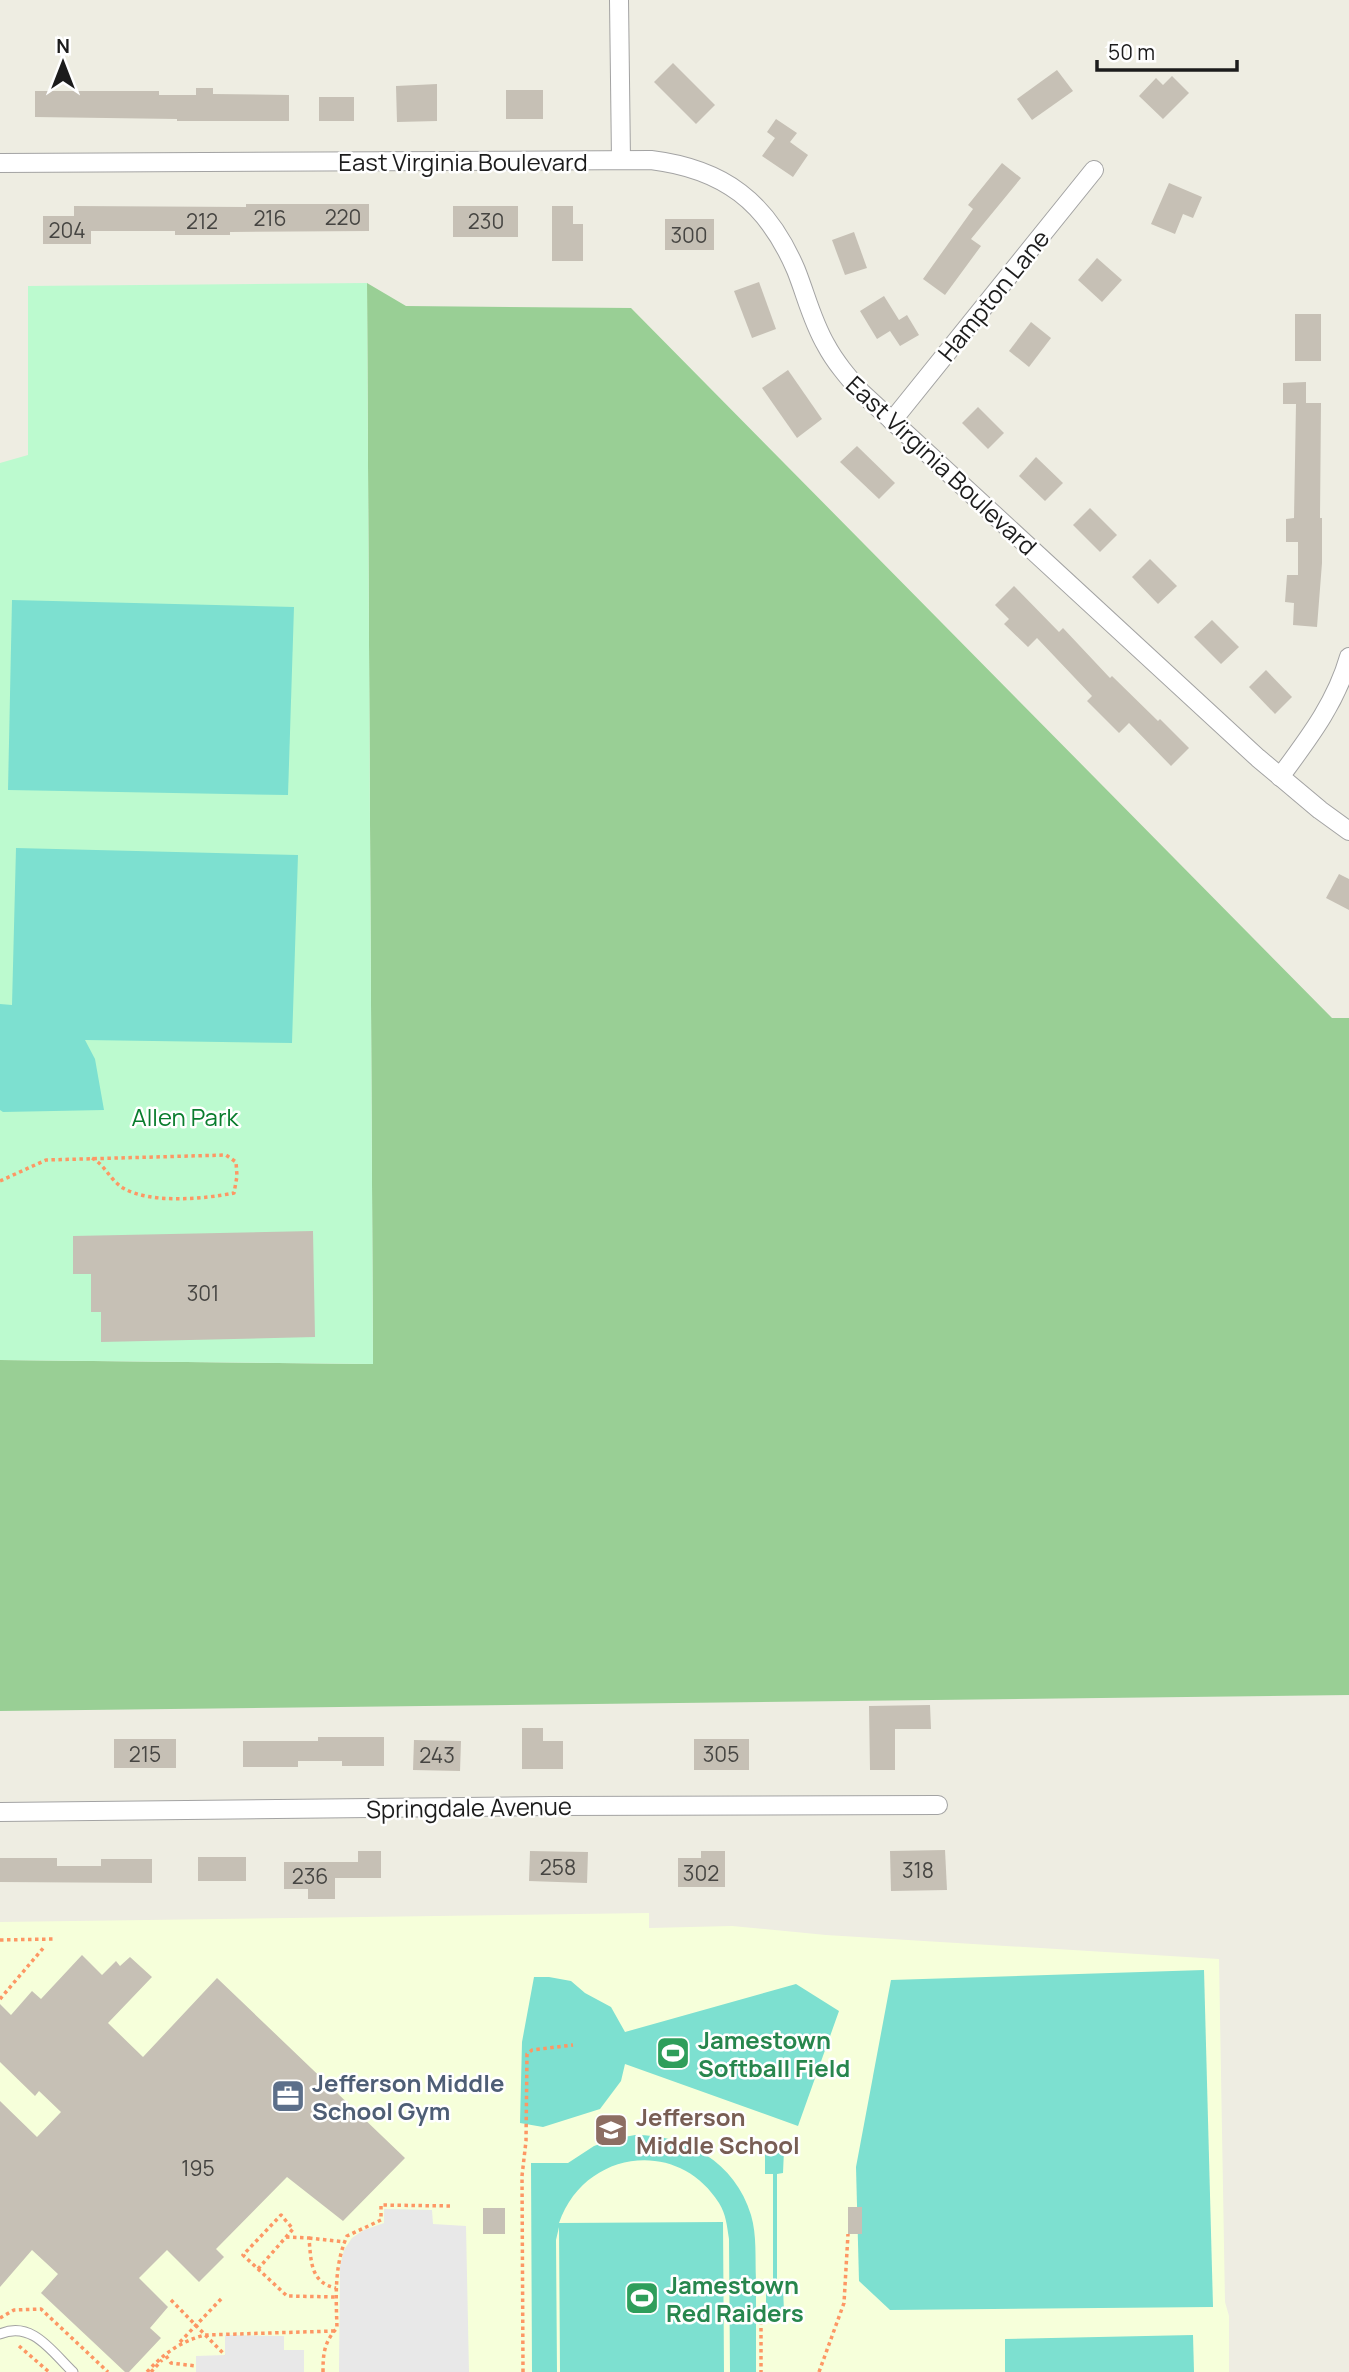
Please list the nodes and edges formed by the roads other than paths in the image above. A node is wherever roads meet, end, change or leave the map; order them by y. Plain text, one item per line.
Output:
1 (619, 0) edge
2 (621, 160) junction
3 (0, 163) edge
4 (1094, 170) dead end
5 (892, 421) junction
6 (1349, 657) edge
7 (1280, 777) junction
8 (1349, 831) edge
9 (938, 1805) dead end
10 (0, 1812) edge
11 (0, 2334) edge
12 (73, 2372) edge

1 - 2 street
2 - 3 street, East Virginia Boulevard
2 - 5 street, East Virginia Boulevard
4 - 5 street, Hampton Lane
5 - 7 street, East Virginia Boulevard
6 - 7 street
7 - 8 street, East Virginia Boulevard
9 - 10 street, Springdale Avenue
11 - 12 lane

